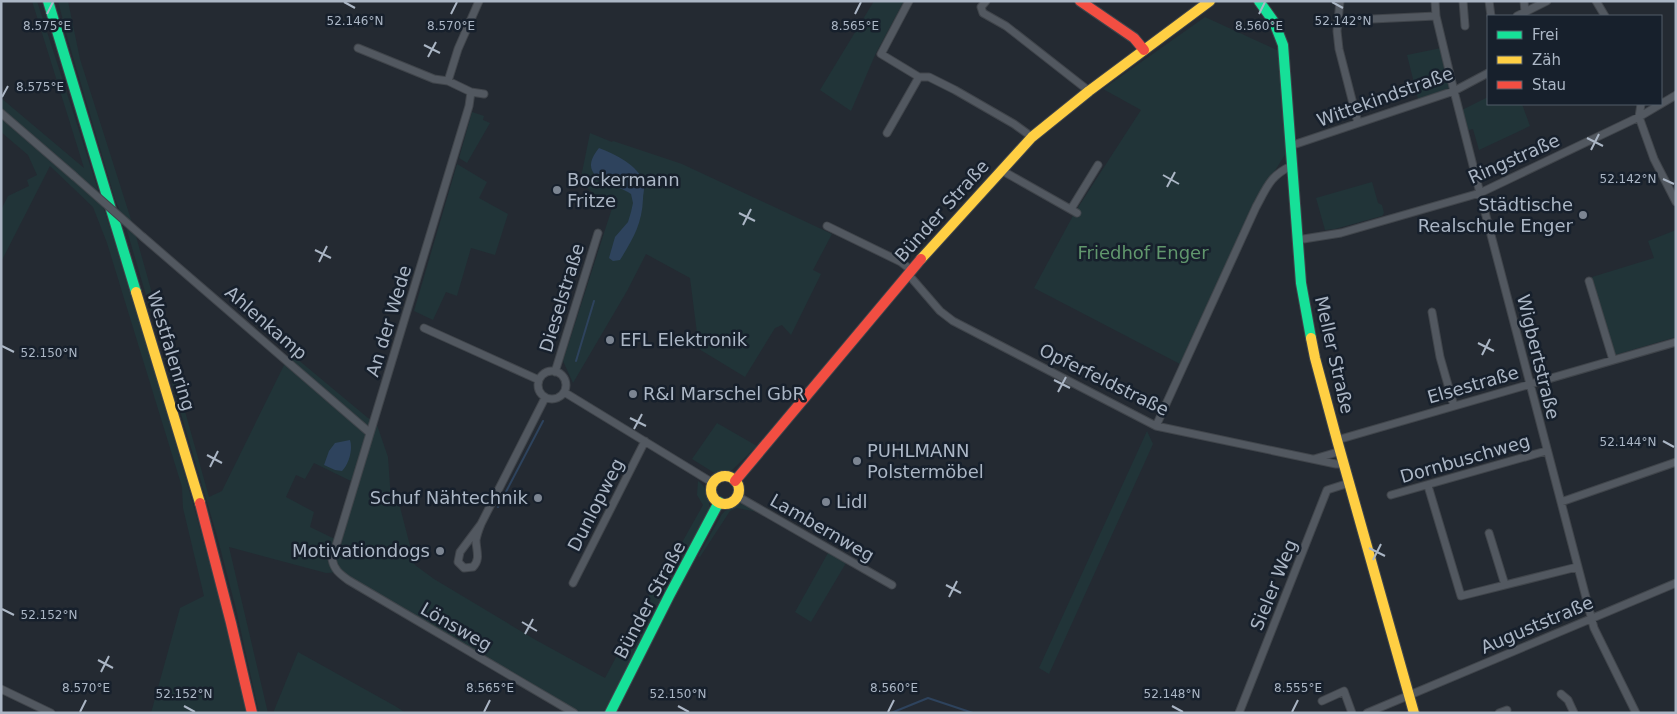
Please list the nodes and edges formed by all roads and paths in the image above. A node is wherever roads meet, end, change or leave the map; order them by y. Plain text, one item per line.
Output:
1 (48, 1) edge
2 (479, 1) edge
3 (909, 1) edge
4 (986, 1) edge
5 (1080, 1) edge
6 (1210, 1) edge
7 (1260, 1) edge
8 (1340, 1) edge
9 (1435, 1) edge
10 (1463, 1) edge
11 (1488, 1) edge
12 (1524, 1) edge
13 (1547, 1) edge
14 (1596, 1) edge
15 (1525, 12) junction
16 (1491, 15) edge
17 (1519, 15) edge
18 (1603, 15) edge
19 (1436, 16) junction
20 (1372, 19) dead end
21 (1465, 26) dead end
22 (358, 48) dead end
23 (1144, 50) junction
24 (1487, 74) edge
25 (919, 77) junction
26 (448, 81) junction
27 (1089, 91) junction
28 (1454, 91) junction
29 (471, 92) junction
30 (484, 94) dead end
31 (1676, 95) edge
32 (1662, 103) edge
33 (1640, 105) edge
34 (1658, 105) edge
35 (1, 113) edge
36 (1639, 117) junction
37 (1358, 123) junction
38 (887, 133) dead end
39 (1032, 137) junction
40 (1290, 146) junction
41 (1098, 165) dead end
42 (1291, 166) junction
43 (1001, 170) junction
44 (1480, 193) junction
45 (1676, 202) edge
46 (827, 226) dead end
47 (598, 232) dead end
48 (1297, 240) junction
49 (909, 272) junction
50 (1589, 281) dead end
51 (1432, 312) dead end
52 (424, 328) dead end
53 (1676, 342) edge
54 (1613, 360) junction
55 (555, 372) junction
56 (539, 380) junction
57 (1530, 384) junction
58 (564, 392) junction
59 (545, 398) junction
60 (1454, 406) junction
61 (1156, 426) junction
62 (370, 433) junction
63 (1337, 440) junction
64 (646, 441) junction
65 (1340, 451) junction
66 (1546, 451) junction
67 (1313, 459) junction
68 (1676, 462) edge
69 (1344, 464) junction
70 (735, 481) junction
71 (713, 483) junction
72 (1349, 483) junction
73 (1428, 486) junction
74 (1391, 495) dead end
75 (737, 496) junction
76 (719, 502) junction
77 (1561, 502) junction
78 (481, 524) junction
79 (1489, 533) dead end
80 (332, 559) joint
81 (1577, 567) junction
82 (573, 583) dead end
83 (1676, 583) edge
84 (892, 585) dead end
85 (1505, 585) junction
86 (1592, 618) junction
87 (1, 689) edge
88 (1561, 694) dead end
89 (1409, 695) junction
90 (1322, 700) dead end
91 (1507, 710) dead end
92 (51, 713) edge
93 (252, 713) edge
94 (574, 713) edge
95 (610, 713) edge
96 (1239, 713) edge
97 (1352, 713) edge
98 (1367, 713) edge
99 (1414, 713) edge
100 (1499, 713) edge
101 (1574, 713) edge
102 (1636, 713) edge

1 - 93 main road, Westfalenring
2 - 26 street
3 - 25 street
4 - 27 street
5 - 23 main road
6 - 23 main road, Bünder Straße
7 - 40 main road, Meller Straße
8 - 37 street
9 - 19 street, Wigbertstraße
10 - 21 street
11 - 16 street
12 - 15 street
13 - 15 street
14 - 18 street
15 - 17 street
19 - 20 street
19 - 28 street, Wigbertstraße
22 - 26 street
23 - 27 main road, Bünder Straße
24 - 28 street, Wittekindstraße
25 - 38 street
25 - 39 street
26 - 29 street
27 - 39 main road, Bünder Straße
28 - 37 street, Wittekindstraße
28 - 44 street, Wigbertstraße
29 - 30 street
29 - 62 street, An der Wede
31 - 32 street, Ringstraße
33 - 36 street
34 - 36 street, Ringstraße
35 - 62 street, Ahlenkamp, bridge
36 - 44 street, Ringstraße
36 - 45 street
37 - 40 street, Wittekindstraße
39 - 43 main road, Bünder Straße
40 - 42 main road, Meller Straße
41 - 43 street
42 - 48 main road, Meller Straße
42 - 61 street
43 - 49 main road, Bünder Straße
44 - 48 street, Ringstraße
44 - 57 street, Wigbertstraße
46 - 49 street, Opferfeldstraße
47 - 55 street, Dieselstraße
48 - 63 main road, Meller Straße
49 - 61 street, Opferfeldstraße
49 - 70 main road, Bünder Straße
50 - 54 street
51 - 60 street
52 - 56 street
53 - 54 street, Elsestraße
54 - 57 street, Elsestraße
55 - 56 street
55 - 58 street
56 - 59 street
57 - 60 street, Elsestraße
57 - 66 street, Wigbertstraße
58 - 59 street
58 - 64 street
59 - 78 street
60 - 63 street, Elsestraße
61 - 67 street, Opferfeldstraße
62 - 80 street, An der Wede
63 - 65 main road, Meller Straße
64 - 71 street
64 - 82 street, Dunlopweg
65 - 67 street, Opferfeldstraße
65 - 69 main road, Meller Straße
66 - 73 street, Dornbuschweg
66 - 77 street, Wigbertstraße
67 - 69 street, Opferfeldstraße
68 - 77 street
69 - 72 main road, Meller Straße
70 - 71 main road
70 - 75 main road
71 - 76 main road
72 - 89 main road, Meller Straße
72 - 96 street, Sieler Weg
73 - 74 street, Dornbuschweg
73 - 85 street
75 - 76 main road
75 - 84 street, Lambernweg
76 - 95 main road, Bünder Straße
77 - 81 street, Wigbertstraße
78 - 78 street
79 - 85 street
80 - 94 street, Lönsweg
81 - 85 street
81 - 86 street, Wigbertstraße
83 - 86 street, Auguststraße
86 - 89 street, Auguststraße
86 - 102 street, Wigbertstraße
87 - 92 street
88 - 101 street
89 - 98 street, Auguststraße
89 - 99 main road, Meller Straße
90 - 97 street
91 - 100 street

